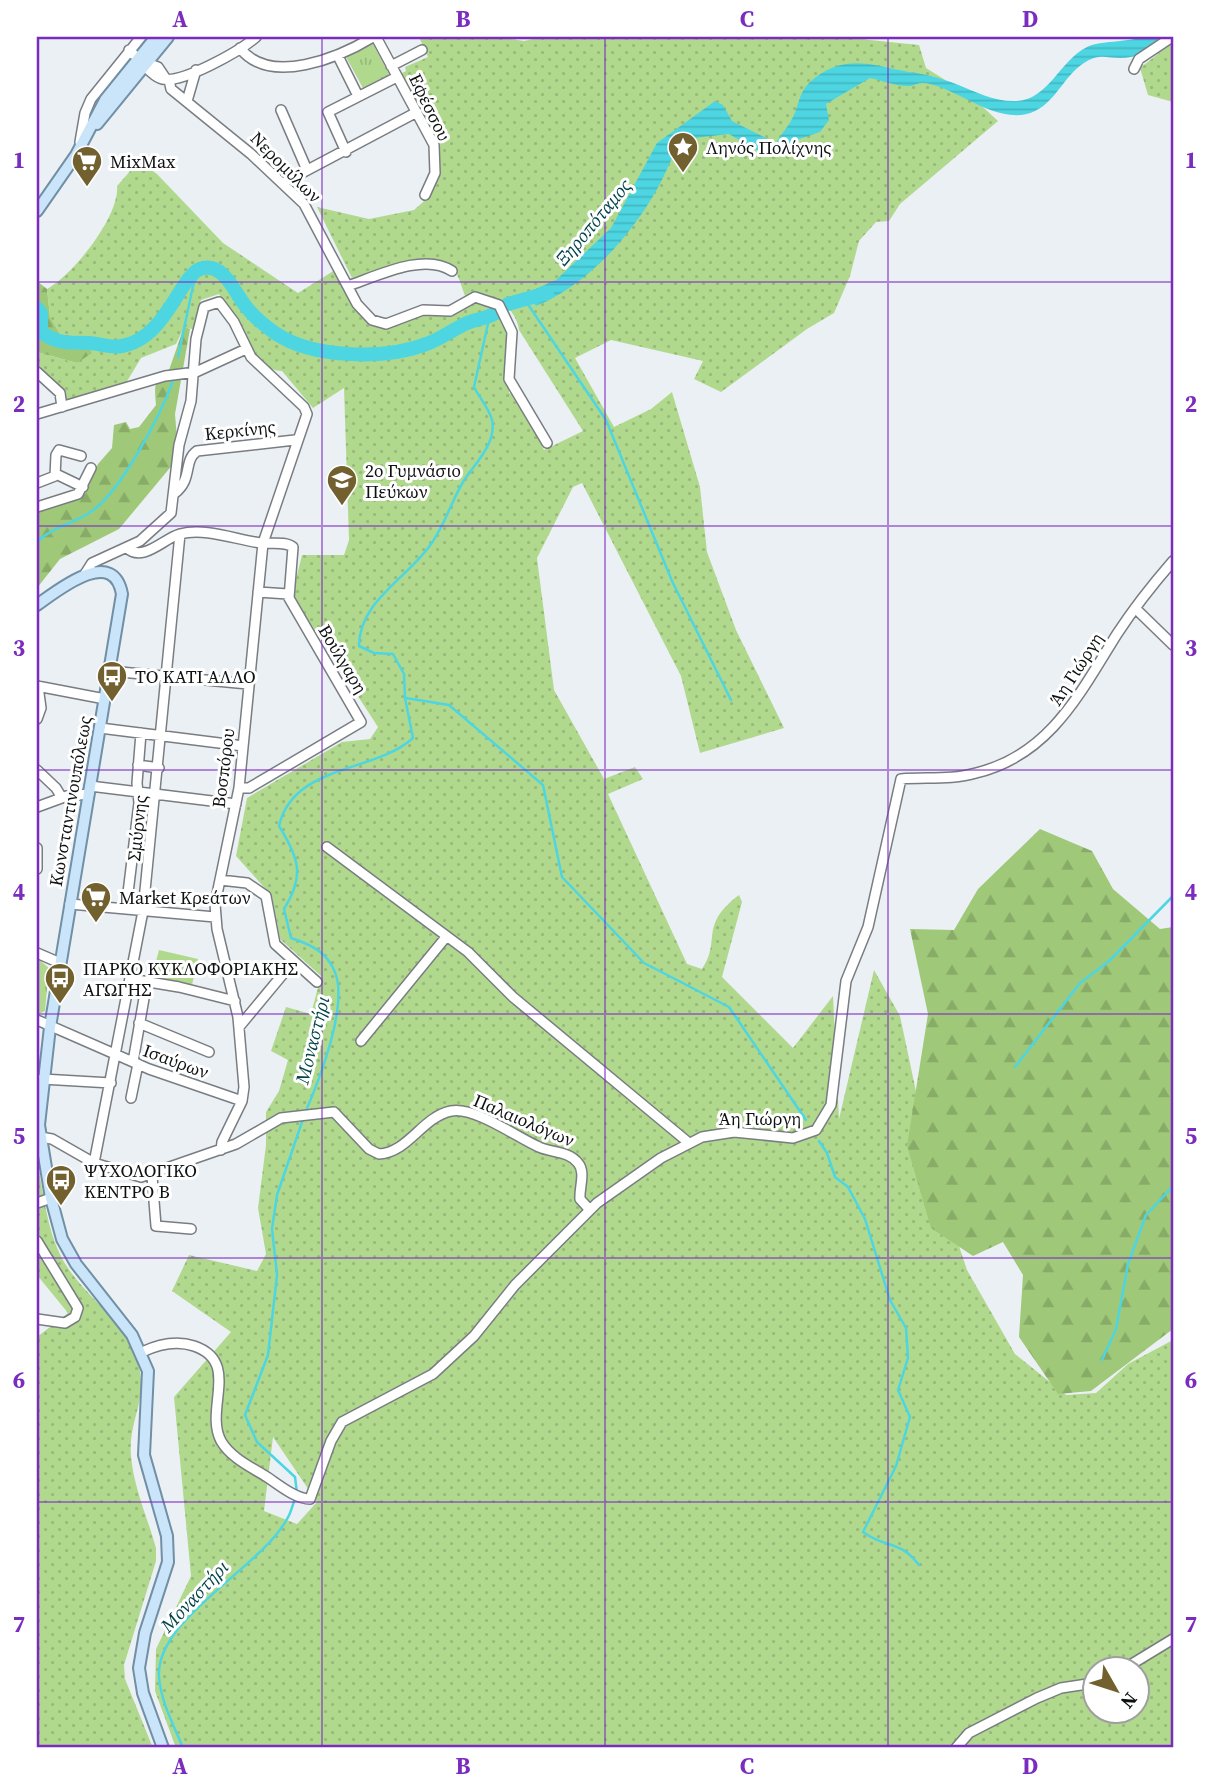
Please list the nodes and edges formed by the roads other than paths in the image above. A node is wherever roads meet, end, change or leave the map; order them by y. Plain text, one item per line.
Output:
1 (141, 37) edge
2 (156, 37) edge
3 (169, 37) edge
4 (256, 37) edge
5 (374, 37) edge
6 (1172, 37) edge
7 (240, 48) junction
8 (130, 50) junction
9 (422, 50) dead end
10 (338, 56) junction
11 (142, 60) junction
12 (391, 66) junction
13 (1134, 69) dead end
14 (196, 70) junction
15 (397, 77) junction
16 (167, 79) junction
17 (358, 96) junction
18 (187, 101) junction
19 (281, 110) dead end
20 (417, 112) junction
21 (77, 152) junction
22 (346, 152) junction
23 (307, 170) junction
24 (284, 183) junction
25 (425, 195) dead end
26 (37, 211) edge
27 (452, 271) dead end
28 (348, 286) junction
29 (246, 349) junction
30 (37, 372) edge
31 (191, 373) junction
32 (62, 407) junction
33 (37, 414) edge
34 (297, 440) junction
35 (547, 443) dead end
36 (81, 456) dead end
37 (91, 468) dead end
38 (56, 474) junction
39 (37, 483) edge
40 (83, 487) junction
41 (175, 493) junction
42 (38, 504) edge
43 (180, 534) junction
44 (263, 543) junction
45 (127, 548) junction
46 (1173, 561) edge
47 (85, 575) junction
48 (258, 592) junction
49 (288, 594) junction
50 (37, 605) edge
51 (1135, 608) junction
52 (1173, 645) edge
53 (110, 671) junction
54 (165, 675) junction
55 (248, 684) junction
56 (37, 686) edge
57 (105, 699) junction
58 (37, 719) edge
59 (100, 728) junction
60 (141, 733) junction
61 (161, 736) junction
62 (243, 746) junction
63 (138, 765) junction
64 (159, 768) junction
65 (37, 770) edge
66 (239, 788) junction
67 (90, 790) junction
68 (137, 792) junction
69 (156, 795) junction
70 (62, 797) junction
71 (236, 804) junction
72 (37, 807) edge
73 (135, 832) junction
74 (152, 834) junction
75 (327, 846) dead end
76 (37, 848) edge
77 (132, 866) junction
78 (148, 867) junction
79 (37, 869) edge
80 (220, 880) junction
81 (70, 904) junction
82 (126, 909) junction
83 (143, 911) junction
84 (215, 917) junction
85 (446, 937) junction
86 (37, 953) edge
87 (293, 962) junction
88 (60, 963) junction
89 (131, 979) junction
90 (147, 981) junction
91 (317, 982) dead end
92 (235, 1001) junction
93 (37, 1020) edge
94 (139, 1023) junction
95 (50, 1027) junction
96 (239, 1027) junction
97 (361, 1041) dead end
98 (209, 1052) dead end
99 (118, 1055) junction
100 (135, 1063) junction
101 (42, 1079) junction
102 (111, 1083) junction
103 (131, 1098) dead end
104 (242, 1101) junction
105 (38, 1125) edge
106 (39, 1140) edge
107 (689, 1143) junction
108 (221, 1150) junction
109 (94, 1163) junction
110 (152, 1176) junction
111 (51, 1198) junction
112 (37, 1203) edge
113 (589, 1209) junction
114 (191, 1229) dead end
115 (37, 1241) edge
116 (37, 1319) edge
117 (142, 1352) junction
118 (1173, 1639) edge
119 (1145, 1656) edge
120 (1080, 1685) edge
121 (163, 1748) edge
122 (956, 1748) edge

1 - 8 street
2 - 11 main road
3 - 11 main road
4 - 7 street
5 - 10 street
5 - 12 street, Εφέσσου
6 - 13 street
7 - 10 street
7 - 14 street
8 - 11 street, Νερομύλων
8 - 21 street
9 - 12 street
10 - 17 street
11 - 16 street, Νερομύλων
11 - 21 main road
12 - 15 street, Εφέσσου
14 - 16 street
14 - 18 street
15 - 17 street
15 - 20 street, Εφέσσου
16 - 18 street, Νερομύλων
17 - 22 street
18 - 24 street, Νερομύλων
19 - 23 street
20 - 22 street
20 - 25 street, Εφέσσου
21 - 26 main road
22 - 23 street
23 - 24 street
24 - 28 street, Νερομύλων
27 - 28 street
28 - 35 street, Νερομύλων
29 - 31 street
29 - 31 street
29 - 34 street, Βοσπόρου
30 - 32 street
31 - 32 street
31 - 41 street
32 - 33 street
34 - 41 street, Κερκίνης
34 - 44 street, Βοσπόρου
36 - 38 street
37 - 40 street
38 - 39 street
38 - 40 street
40 - 42 street
41 - 45 street
43 - 44 street
43 - 45 street
43 - 54 street, Σμύρνης
44 - 48 street, Βοσπόρου
44 - 49 street
45 - 47 street
46 - 51 street, Άη Γιώργη
47 - 50 main road
47 - 53 main road, Κωνσταντινουπόλεως
48 - 49 street
48 - 55 street, Βοσπόρου
49 - 66 street, Βούλγαρη
51 - 52 street
51 - 107 street, Άη Γιώργη
53 - 54 street
53 - 57 main road, Κωνσταντινουπόλεως
54 - 55 street
54 - 61 street, Σμύρνης
55 - 62 street, Βοσπόρου
56 - 57 street
56 - 58 street
57 - 59 main road, Κωνσταντινουπόλεως
59 - 60 street
59 - 67 main road, Κωνσταντινουπόλεως
60 - 61 street
60 - 63 street
61 - 62 street
61 - 64 street, Σμύρνης
62 - 66 street, Βοσπόρου
63 - 64 street
63 - 68 street
64 - 69 street, Σμύρνης
65 - 70 street
66 - 71 street, Βοσπόρου
67 - 68 street
67 - 70 street
67 - 81 main road, Κωνσταντινουπόλεως
68 - 69 street
68 - 73 street
69 - 71 street
69 - 74 street, Σμύρνης
70 - 72 street
71 - 80 street, Βοσπόρου
73 - 74 street
73 - 77 street
74 - 78 street, Σμύρνης
75 - 85 street
76 - 79 street
77 - 78 street
77 - 82 street
78 - 83 street, Σμύρνης
80 - 84 street, Βοσπόρου
80 - 87 street
81 - 82 street
81 - 88 main road, Κωνσταντινουπόλεως
82 - 83 street
83 - 84 street
83 - 89 street, Σμύρνης
84 - 92 street, Βοσπόρου
85 - 97 street
85 - 107 street
86 - 88 street
87 - 91 street
87 - 96 street
88 - 95 main road, Κωνσταντινουπόλεως
89 - 90 street
89 - 99 street, Σμύρνης
90 - 92 street
90 - 94 street
92 - 96 street, Βοσπόρου
93 - 95 street, Ισαύρων
94 - 98 street
94 - 100 street
95 - 99 street, Ισαύρων
95 - 101 main road, Κωνσταντινουπόλεως
96 - 104 street, Βοσπόρου
99 - 100 street, Ισαύρων
99 - 102 street, Σμύρνης
100 - 103 street
100 - 104 street, Ισαύρων
101 - 102 street
101 - 105 main road, Κωνσταντινουπόλεως
102 - 109 street, Σμύρνης
104 - 108 street
105 - 106 main road, Κωνσταντινουπόλεως
106 - 109 street, Παλαιολόγων
106 - 111 main road, Κωνσταντινουπόλεως
107 - 113 street, Άη Γιώργη
108 - 110 street, Παλαιολόγων
108 - 113 street, Παλαιολόγων
109 - 110 street, Παλαιολόγων
110 - 114 street
111 - 112 street
111 - 117 main road, Κωνσταντινουπόλεως
113 - 117 street, Άη Γιώργη
115 - 116 street
117 - 121 main road, Κωνσταντινουπόλεως
118 - 119 street
120 - 122 street

